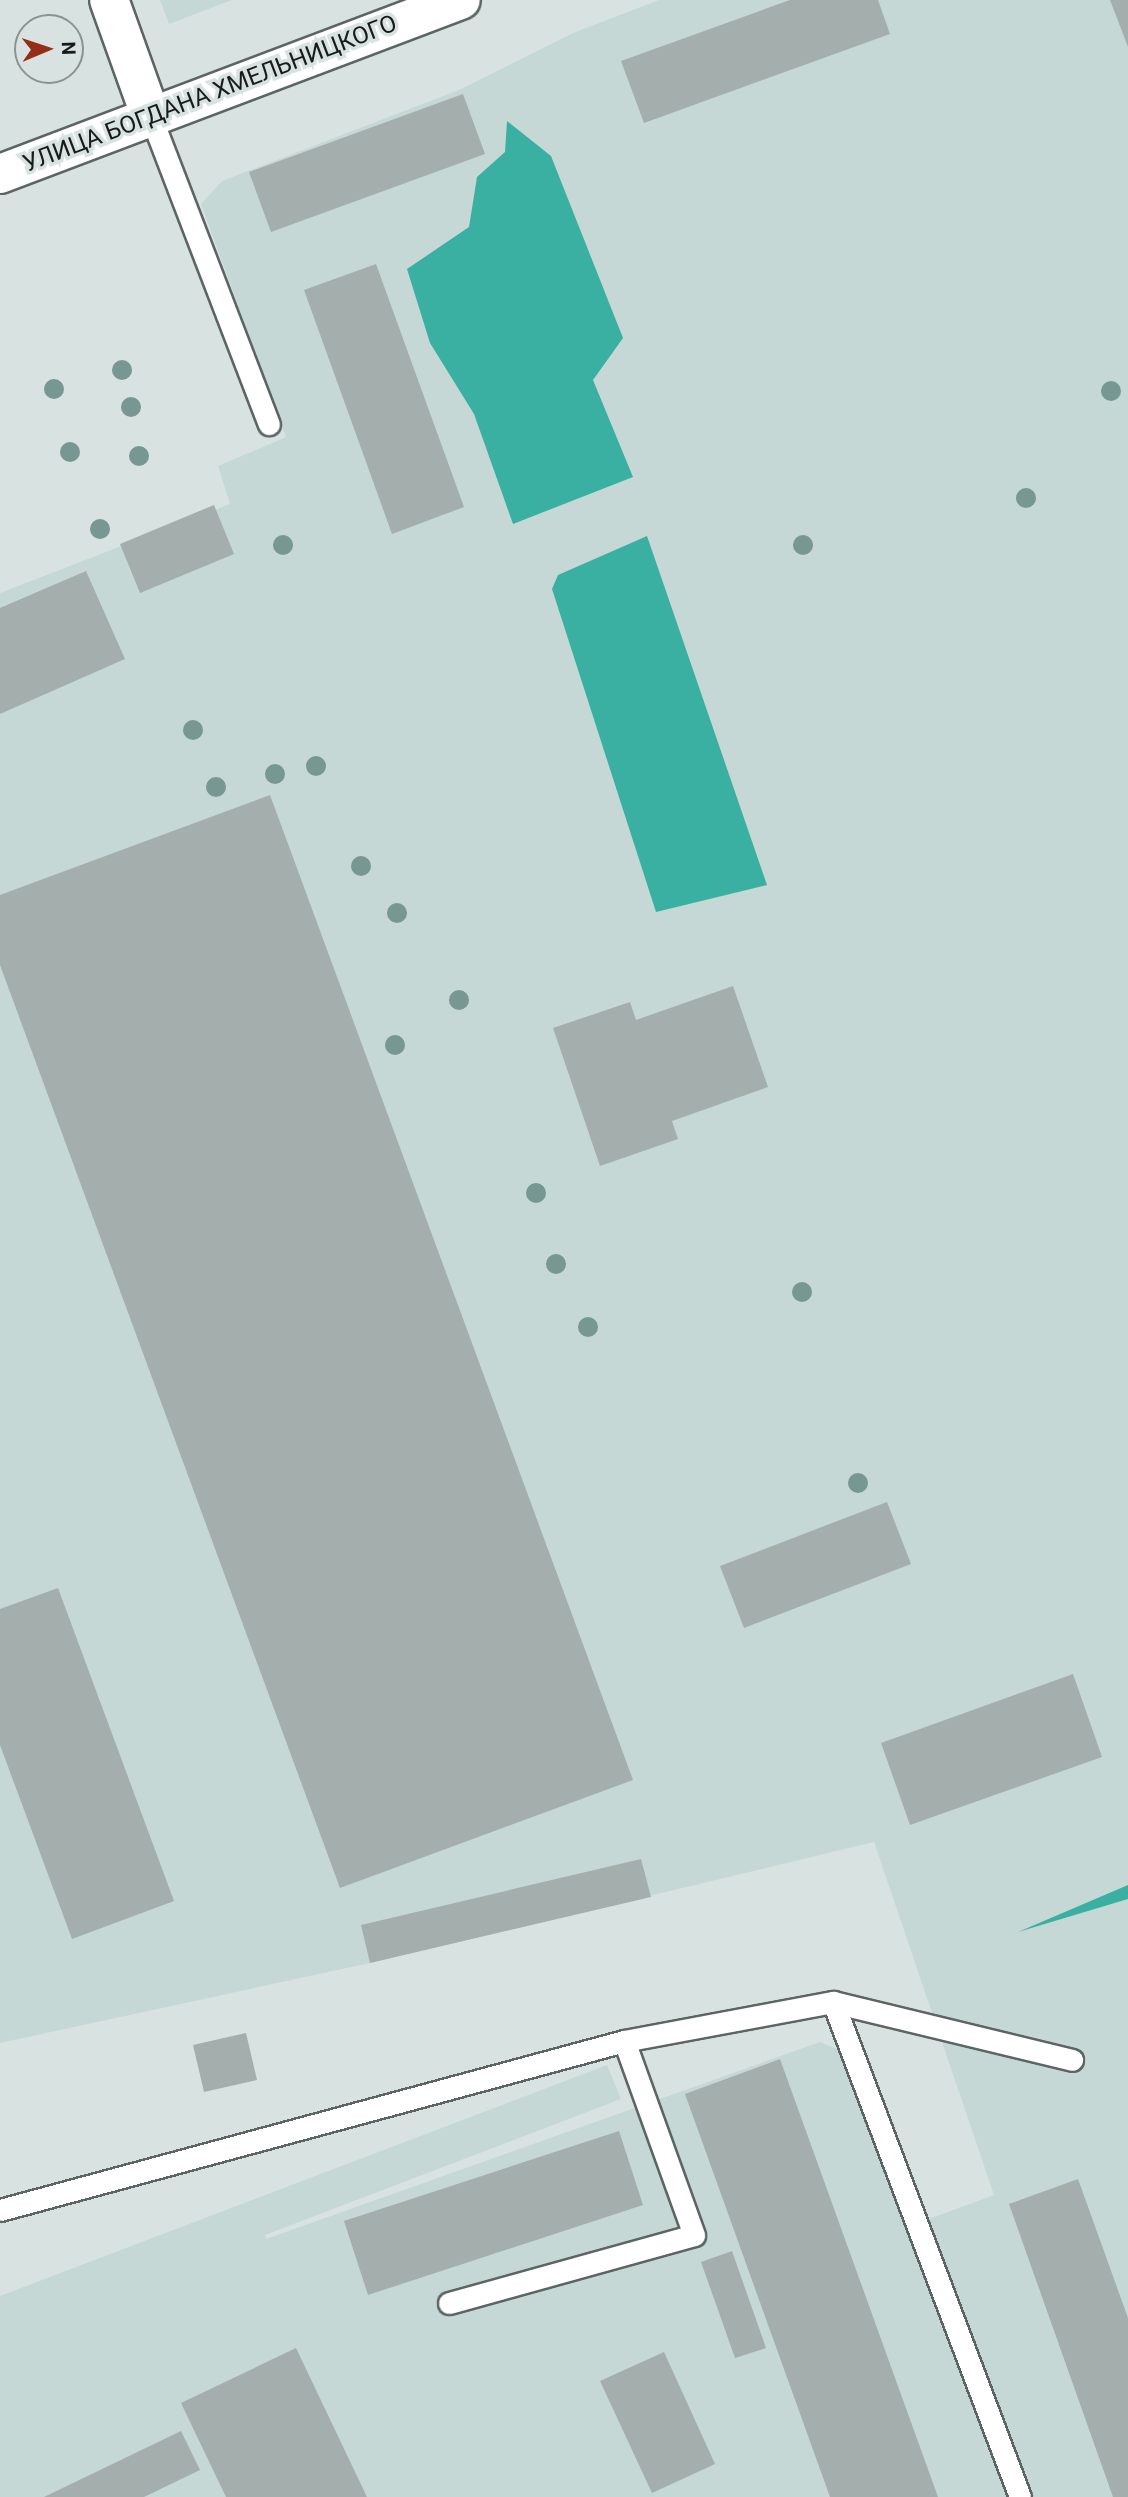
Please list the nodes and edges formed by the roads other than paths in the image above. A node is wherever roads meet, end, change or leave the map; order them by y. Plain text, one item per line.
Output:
1 (109, 0) edge
2 (461, 0) edge
3 (152, 117) junction
4 (0, 174) edge
5 (269, 424) dead end
6 (833, 2003) junction
7 (624, 2041) junction
8 (1072, 2060) dead end
9 (0, 2210) edge
10 (450, 2303) dead end
11 (1020, 2497) edge

1 - 3 street
2 - 3 street, УЛИЦА БОГДАНА ХМЕЛЬНИЦКОГО
3 - 4 street, УЛИЦА БОГДАНА ХМЕЛЬНИЦКОГО
3 - 5 lane
6 - 7 lane
6 - 8 lane
6 - 11 lane
7 - 9 lane
7 - 10 lane

